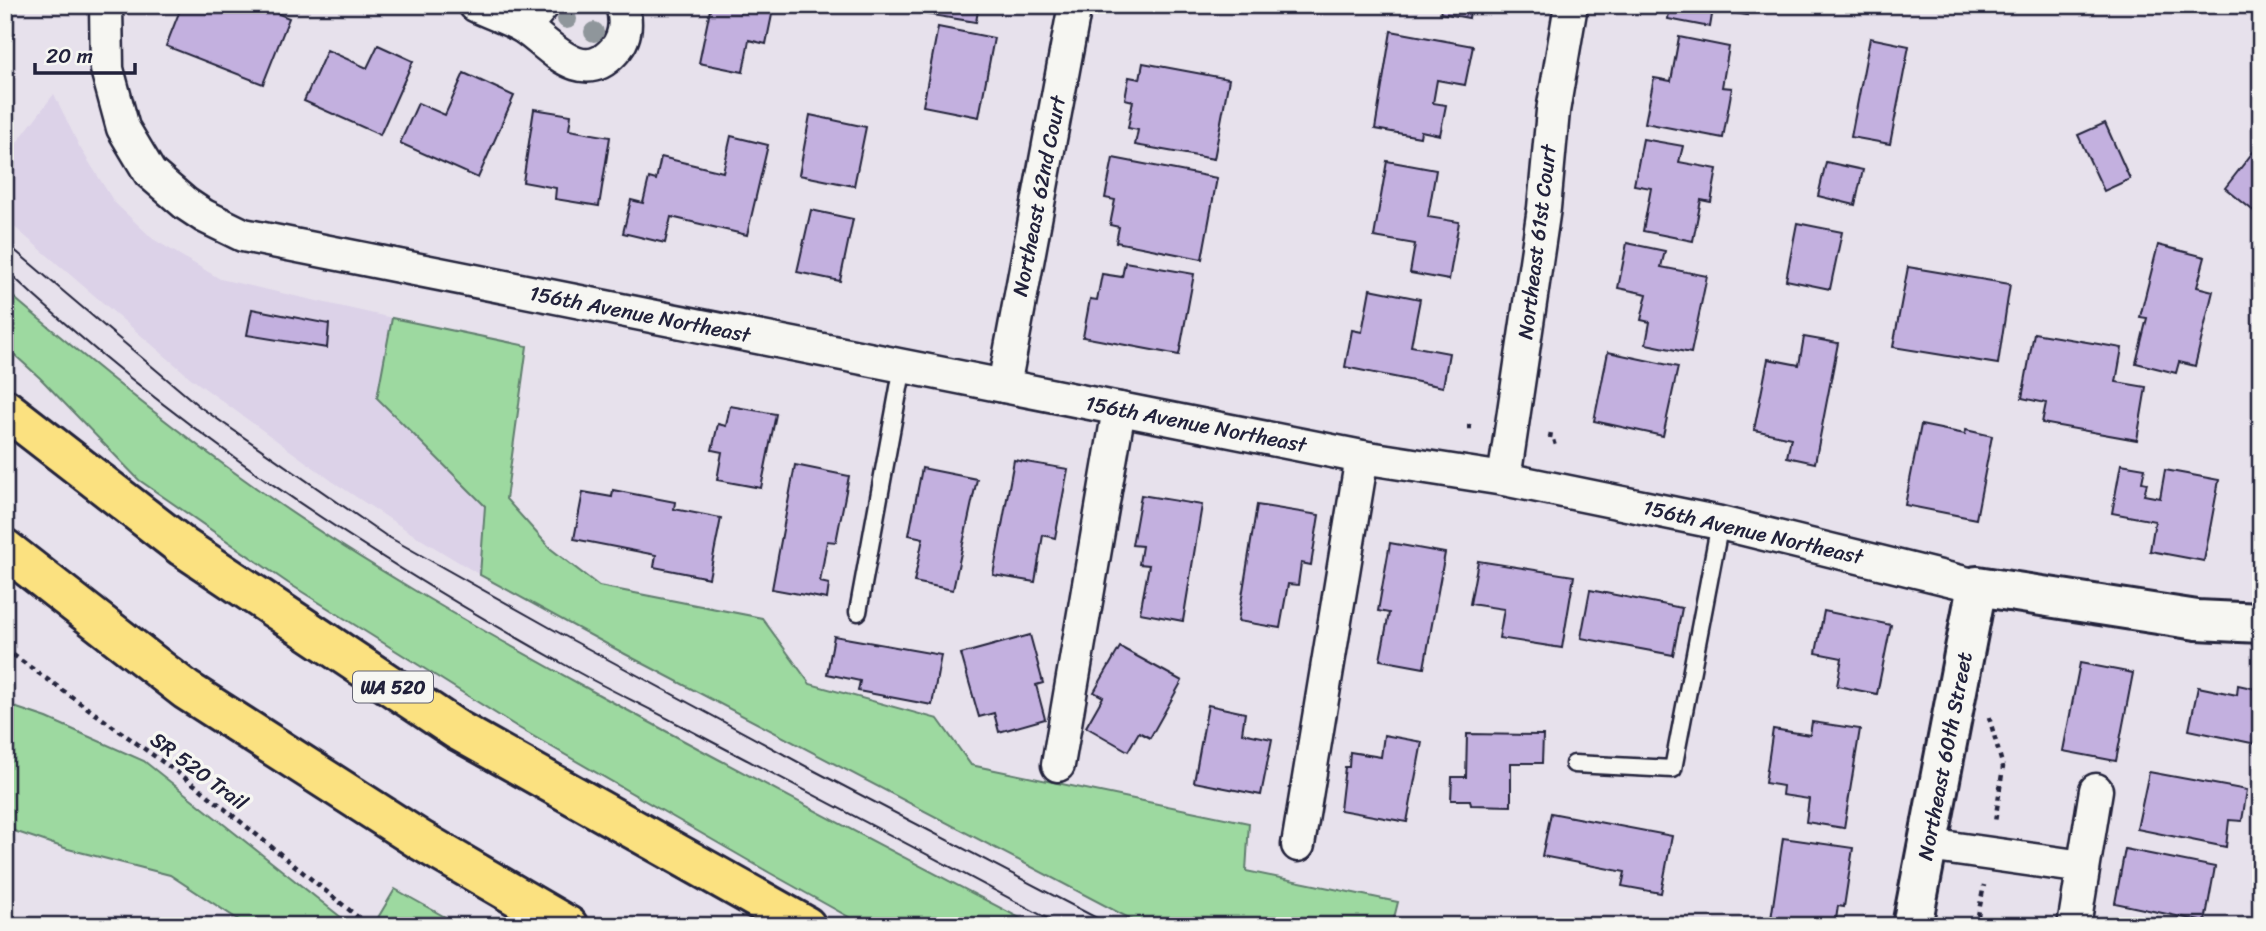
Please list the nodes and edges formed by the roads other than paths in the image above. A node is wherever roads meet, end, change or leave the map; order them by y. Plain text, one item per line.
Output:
1 (106, 5) edge
2 (475, 5) edge
3 (622, 5) edge
4 (1075, 5) edge
5 (1571, 5) edge
6 (534, 16) edge
7 (903, 366) junction
8 (1004, 386) junction
9 (5, 409) edge
10 (1119, 409) junction
11 (1362, 457) junction
12 (1504, 479) junction
13 (1720, 523) junction
14 (5, 549) edge
15 (1977, 586) junction
16 (858, 611) dead end
17 (2261, 623) edge
18 (1574, 764) dead end
19 (1058, 765) dead end
20 (2096, 790) dead end
21 (1298, 845) dead end
22 (1927, 845) junction
23 (2083, 867) junction
24 (568, 926) edge
25 (806, 926) edge
26 (1912, 926) edge
27 (2074, 926) edge

1 - 7 street, 156th Avenue Northeast
2 - 6 street
3 - 6 street
4 - 8 street, Northeast 62nd Court
5 - 12 street, Northeast 61st Court
7 - 8 street, 156th Avenue Northeast
7 - 16 lane
8 - 10 street, 156th Avenue Northeast
9 - 25 highway, WA 520
10 - 11 street, 156th Avenue Northeast
10 - 19 street
11 - 12 street, 156th Avenue Northeast
11 - 21 street
12 - 13 street, 156th Avenue Northeast
13 - 15 street, 156th Avenue Northeast
13 - 18 lane
14 - 24 highway
15 - 17 street, 156th Avenue Northeast
15 - 22 street, Northeast 60th Street
20 - 23 street
22 - 23 street
22 - 26 street, Northeast 60th Street
23 - 27 street

